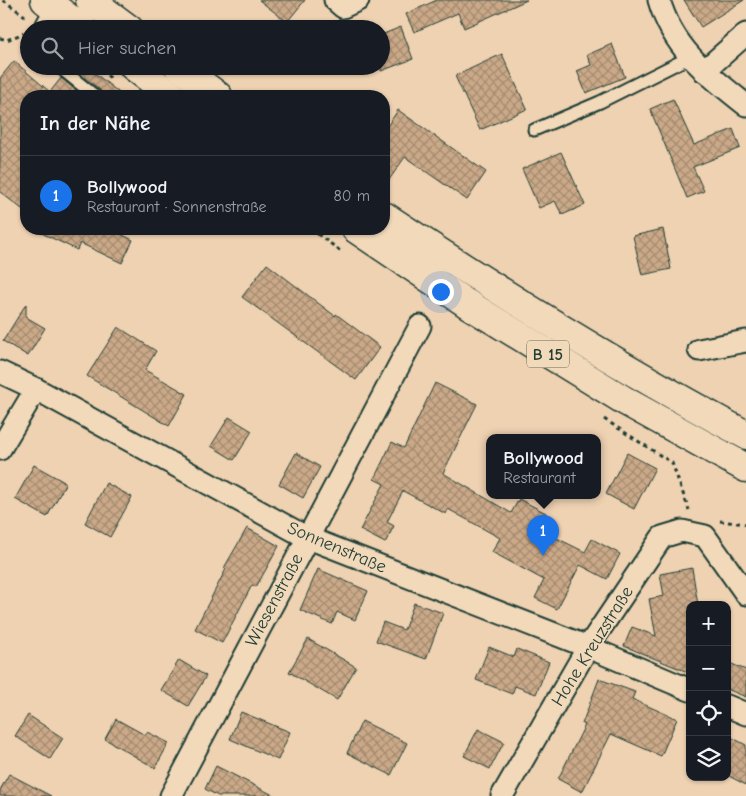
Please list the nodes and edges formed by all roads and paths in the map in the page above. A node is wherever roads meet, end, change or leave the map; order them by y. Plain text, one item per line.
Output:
1 (90, 0) edge
2 (335, 0) edge
3 (358, 0) edge
4 (659, 0) edge
5 (48, 3) edge
6 (42, 20) edge
7 (71, 20) edge
8 (116, 20) edge
9 (746, 34) edge
10 (20, 35) edge
11 (0, 38) edge
12 (698, 66) junction
13 (69, 75) edge
14 (144, 75) edge
15 (190, 75) edge
16 (88, 90) edge
17 (164, 90) edge
18 (210, 90) edge
19 (746, 105) edge
20 (534, 130) dead end
21 (390, 220) edge
22 (319, 235) edge
23 (365, 235) edge
24 (346, 255) dead end
25 (420, 326) dead end
26 (746, 341) edge
27 (698, 350) dead end
28 (0, 372) edge
29 (36, 389) junction
30 (597, 415) dead end
31 (746, 435) edge
32 (0, 449) edge
33 (746, 468) edge
34 (692, 517) dead end
35 (306, 537) junction
36 (746, 594) edge
37 (588, 647) junction
38 (686, 688) edge
39 (731, 708) edge
40 (746, 714) edge
41 (171, 796) edge
42 (502, 796) edge

1 - 8 highway
2 - 3 street
4 - 12 street
5 - 6 lane
5 - 7 highway
9 - 12 street
10 - 11 path
12 - 19 street
12 - 20 lane
13 - 16 lane
14 - 17 highway
15 - 18 highway
21 - 31 highway, B 15
22 - 24 path
23 - 33 highway, B 15
25 - 35 street, Wiesenstraße
26 - 27 street
28 - 29 street, Sonnenstraße
29 - 32 street
29 - 35 street, Sonnenstraße
30 - 34 path
35 - 37 street, Sonnenstraße
35 - 41 street, Wiesenstraße
36 - 37 street, Hohe Kreuzstraße
37 - 38 street, Sonnenstraße
37 - 42 street, Hohe Kreuzstraße
39 - 40 street

